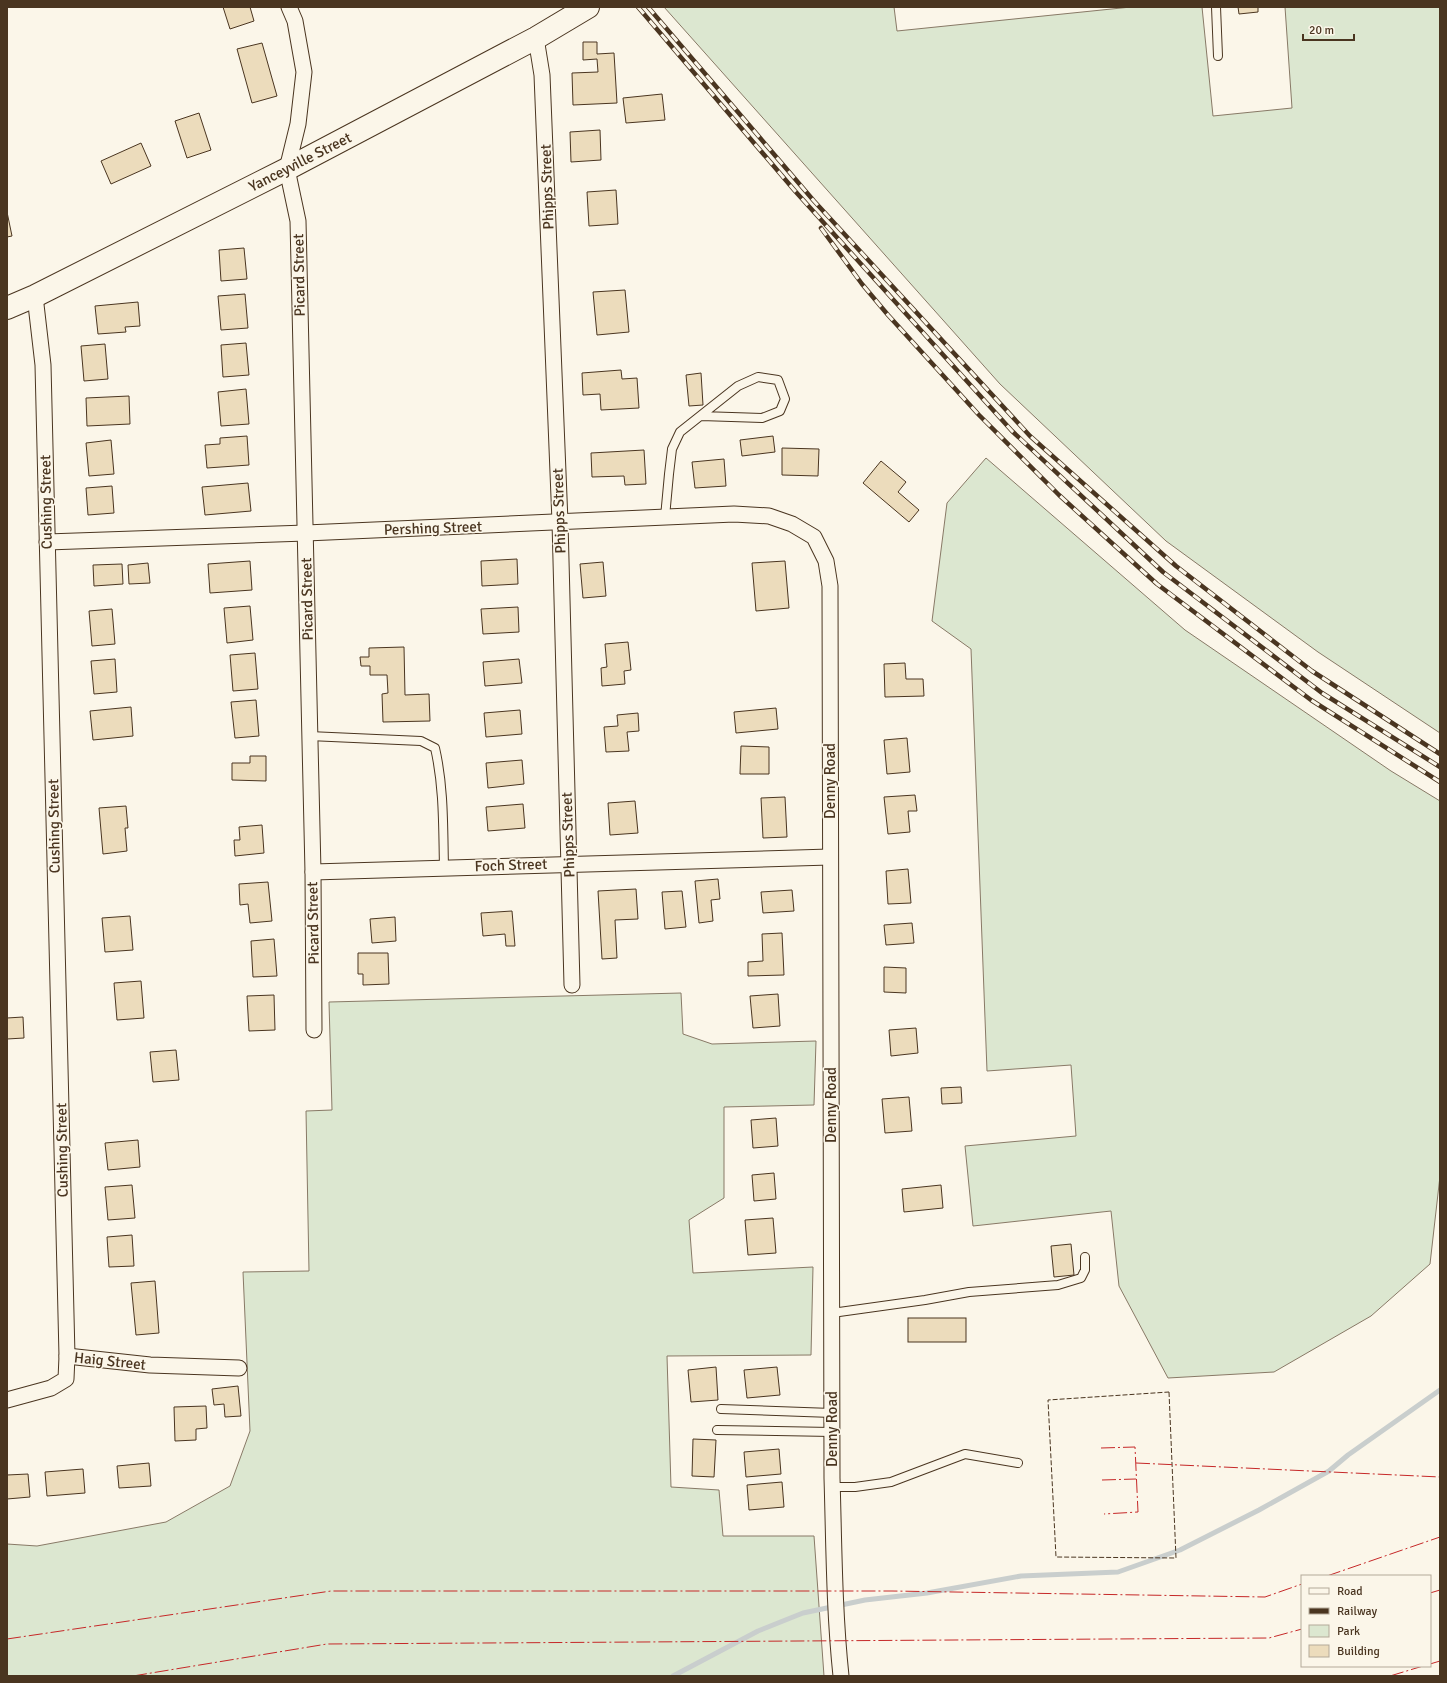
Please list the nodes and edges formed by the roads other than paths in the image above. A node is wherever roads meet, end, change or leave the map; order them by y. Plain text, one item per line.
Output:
1 (289, 7) edge
2 (588, 7) edge
3 (1216, 7) edge
4 (536, 38) junction
5 (1218, 56) dead end
6 (287, 169) junction
7 (35, 296) junction
8 (7, 308) edge
9 (701, 416) junction
10 (665, 517) junction
11 (560, 522) junction
12 (306, 533) junction
13 (814, 537) joint
14 (47, 542) junction
15 (309, 736) junction
16 (830, 857) junction
17 (569, 864) junction
18 (444, 868) junction
19 (313, 872) junction
20 (572, 985) dead end
21 (314, 1030) dead end
22 (1085, 1257) dead end
23 (832, 1313) junction
24 (67, 1356) junction
25 (239, 1368) dead end
26 (7, 1400) edge
27 (721, 1409) dead end
28 (832, 1413) junction
29 (717, 1430) dead end
30 (832, 1432) junction
31 (1018, 1463) dead end
32 (833, 1487) junction
33 (841, 1676) edge

1 - 6 street
2 - 4 main road, Yanceyville Street
3 - 5 lane
4 - 6 main road, Yanceyville Street
4 - 11 street, Phipps Street
6 - 7 main road, Yanceyville Street
6 - 12 street, Picard Street
7 - 8 main road, Yanceyville Street
7 - 14 street, Cushing Street
9 - 9 lane
9 - 10 lane
10 - 11 street, Pershing Street
10 - 13 street, Pershing Street
11 - 12 street, Pershing Street
11 - 17 street, Phipps Street
12 - 14 street, Pershing Street
12 - 15 street, Picard Street
13 - 16 street, Denny Road
14 - 24 street, Cushing Street
15 - 18 lane
15 - 19 street, Picard Street
16 - 17 street, Foch Street
16 - 23 street, Denny Road
17 - 18 street, Foch Street
17 - 20 street, Phipps Street
18 - 19 street, Foch Street
19 - 21 street, Picard Street
22 - 23 lane
23 - 28 street, Denny Road
24 - 25 street, Haig Street
24 - 26 street, Haig Street
27 - 28 lane
28 - 30 street, Denny Road
29 - 30 lane
30 - 32 street, Denny Road
31 - 32 lane
32 - 33 street, Denny Road

